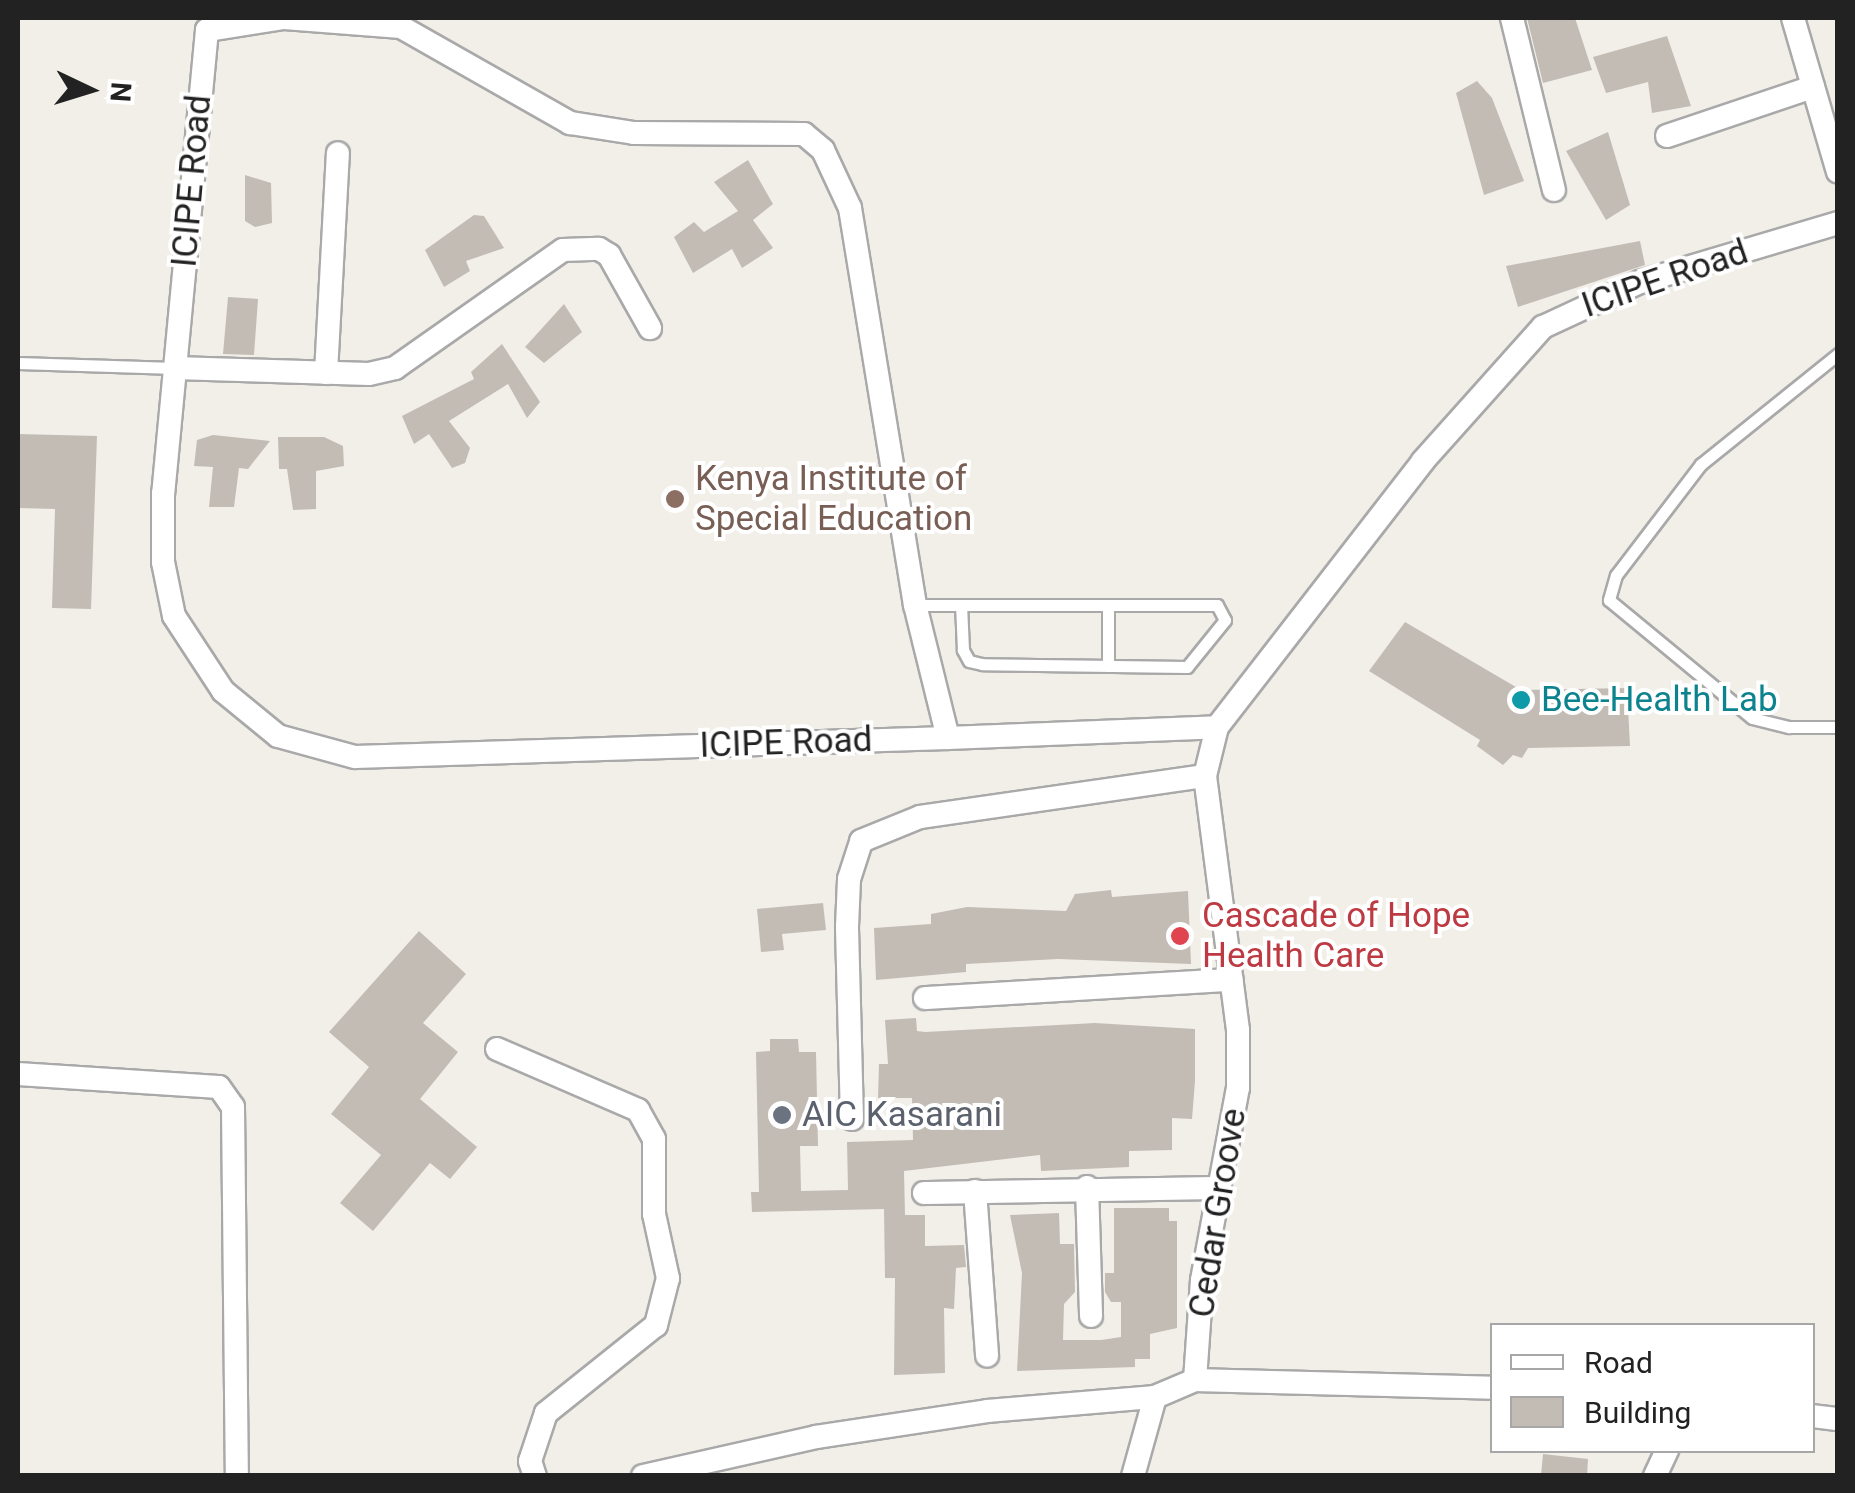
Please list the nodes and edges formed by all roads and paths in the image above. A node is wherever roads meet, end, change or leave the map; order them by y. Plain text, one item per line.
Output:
1 (1512, 18) edge
2 (1793, 18) edge
3 (402, 22) edge
4 (207, 24) edge
5 (1813, 87) junction
6 (1667, 136) dead end
7 (338, 153) dead end
8 (1838, 172) edge
9 (1554, 190) dead end
10 (1838, 223) edge
11 (650, 328) dead end
12 (1838, 354) edge
13 (18, 362) edge
14 (175, 368) junction
15 (326, 373) junction
16 (915, 605) junction
17 (961, 605) junction
18 (1108, 605) junction
19 (1108, 666) junction
20 (1217, 727) junction
21 (1838, 727) edge
22 (948, 738) junction
23 (1205, 776) junction
24 (1231, 980) junction
25 (925, 998) dead end
26 (497, 1050) dead end
27 (18, 1074) edge
28 (852, 1119) dead end
29 (1088, 1187) junction
30 (1219, 1188) junction
31 (975, 1191) junction
32 (924, 1193) dead end
33 (1092, 1316) dead end
34 (987, 1356) dead end
35 (1195, 1380) junction
36 (1490, 1388) edge
37 (1156, 1397) junction
38 (237, 1476) edge
39 (535, 1476) edge
40 (643, 1476) edge
41 (1133, 1476) edge

1 - 9 street
2 - 5 street
3 - 4 street
3 - 16 street
4 - 14 street, ICIPE Road
5 - 6 street
5 - 8 street
7 - 15 street
10 - 20 street, ICIPE Road
11 - 15 street
12 - 21 lane
13 - 14 lane
14 - 15 street
14 - 22 street, ICIPE Road
16 - 17 lane
16 - 22 street
17 - 18 lane
17 - 19 lane
18 - 19 lane
18 - 19 lane
20 - 22 street, ICIPE Road
20 - 23 street, Cedar Groove
23 - 24 street, Cedar Groove
23 - 28 street
24 - 25 street
24 - 30 street, Cedar Groove
26 - 39 street
27 - 38 street
29 - 30 street
29 - 31 street
29 - 33 street
30 - 35 street, Cedar Groove
31 - 32 street
31 - 34 street
35 - 36 street
35 - 37 street
37 - 40 street
37 - 41 street

